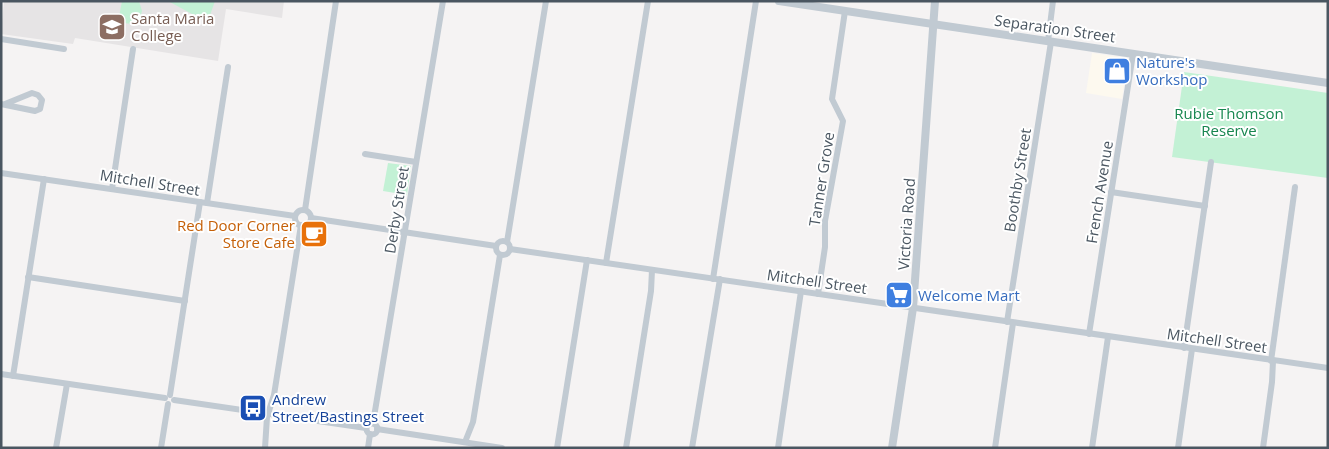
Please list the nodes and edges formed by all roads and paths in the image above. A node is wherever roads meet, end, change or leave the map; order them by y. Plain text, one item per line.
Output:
1 (336, 1) edge
2 (443, 1) edge
3 (546, 1) edge
4 (648, 1) edge
5 (756, 1) edge
6 (779, 1) edge
7 (935, 1) edge
8 (1053, 1) edge
9 (834, 5) edge
10 (845, 11) junction
11 (934, 24) junction
12 (1, 38) edge
13 (1049, 42) junction
14 (64, 49) dead end
15 (134, 49) dead end
16 (1133, 54) junction
17 (228, 67) dead end
18 (1328, 83) edge
19 (3, 104) edge
20 (365, 154) dead end
21 (416, 162) junction
22 (1211, 162) dead end
23 (1, 173) edge
24 (44, 179) junction
25 (1295, 187) dead end
26 (112, 189) junction
27 (1111, 192) junction
28 (204, 203) junction
29 (1205, 206) junction
30 (305, 210) junction
31 (295, 216) junction
32 (311, 218) junction
33 (301, 225) junction
34 (405, 233) junction
35 (508, 245) junction
36 (496, 246) junction
37 (500, 255) junction
38 (587, 260) junction
39 (606, 263) junction
40 (652, 270) junction
41 (28, 278) junction
42 (717, 279) junction
43 (801, 291) junction
44 (818, 294) junction
45 (184, 301) junction
46 (913, 308) junction
47 (1010, 323) junction
48 (1089, 334) junction
49 (1108, 337) junction
50 (1184, 348) junction
51 (1192, 349) junction
52 (1274, 361) junction
53 (1328, 368) edge
54 (1, 374) edge
55 (13, 376) junction
56 (66, 384) junction
57 (169, 399) junction
58 (271, 414) junction
59 (474, 422) junction
60 (375, 426) junction
61 (368, 431) junction
62 (465, 442) junction
63 (475, 444) junction
64 (625, 447) edge
65 (56, 448) edge
66 (161, 448) edge
67 (265, 448) edge
68 (368, 448) edge
69 (502, 448) edge
70 (557, 448) edge
71 (692, 448) edge
72 (778, 448) edge
73 (892, 448) edge
74 (995, 448) edge
75 (1092, 448) edge
76 (1178, 448) edge
77 (1263, 448) edge

1 - 30 street
2 - 21 street, Derby Street
3 - 35 street
4 - 39 street
5 - 42 street
6 - 9 street, Separation Street
7 - 11 street, Victoria Road
8 - 13 street, Boothby Street
9 - 10 street, Separation Street
10 - 11 street, Separation Street
10 - 44 street, Tanner Grove
11 - 13 street, Separation Street
11 - 46 street, Victoria Road
12 - 14 street
13 - 16 street, Separation Street
13 - 47 street, Boothby Street
15 - 26 street
16 - 18 street, Separation Street
16 - 27 street, French Avenue
17 - 28 street
19 - 19 street
20 - 21 street
21 - 34 street, Derby Street
22 - 29 street
23 - 24 street, Mitchell Street
24 - 26 street, Mitchell Street
24 - 41 street
25 - 52 street
26 - 28 street, Mitchell Street
27 - 29 street
27 - 48 street, French Avenue
28 - 31 street, Mitchell Street
28 - 45 street
29 - 50 street
30 - 31 street
30 - 32 street
31 - 33 street
32 - 33 street
32 - 34 street
33 - 58 street
34 - 36 street
34 - 60 street, Derby Street
35 - 36 street
35 - 37 street
35 - 38 street, Mitchell Street
36 - 37 street
37 - 59 street
38 - 39 street, Mitchell Street
38 - 70 street
39 - 40 street, Mitchell Street
40 - 42 street, Mitchell Street
40 - 64 street
41 - 45 street
41 - 55 street
42 - 43 street, Mitchell Street
42 - 71 street
43 - 44 street, Mitchell Street
43 - 72 street
44 - 46 street, Mitchell Street
45 - 57 street
46 - 47 street, Mitchell Street
46 - 73 street, Victoria Road
47 - 48 street, Mitchell Street
47 - 74 street, Boothby Street
48 - 49 street, Mitchell Street
49 - 50 street, Mitchell Street
49 - 75 street
50 - 51 street, Mitchell Street
51 - 52 street, Mitchell Street
51 - 76 street
52 - 53 street, Mitchell Street
52 - 77 street
54 - 55 street
55 - 56 street
56 - 57 street
56 - 65 street
57 - 58 street
57 - 66 street
58 - 61 street
58 - 67 street
59 - 62 street
59 - 63 street
60 - 61 street
60 - 61 street
60 - 62 street
61 - 68 street
62 - 63 street
63 - 69 street

